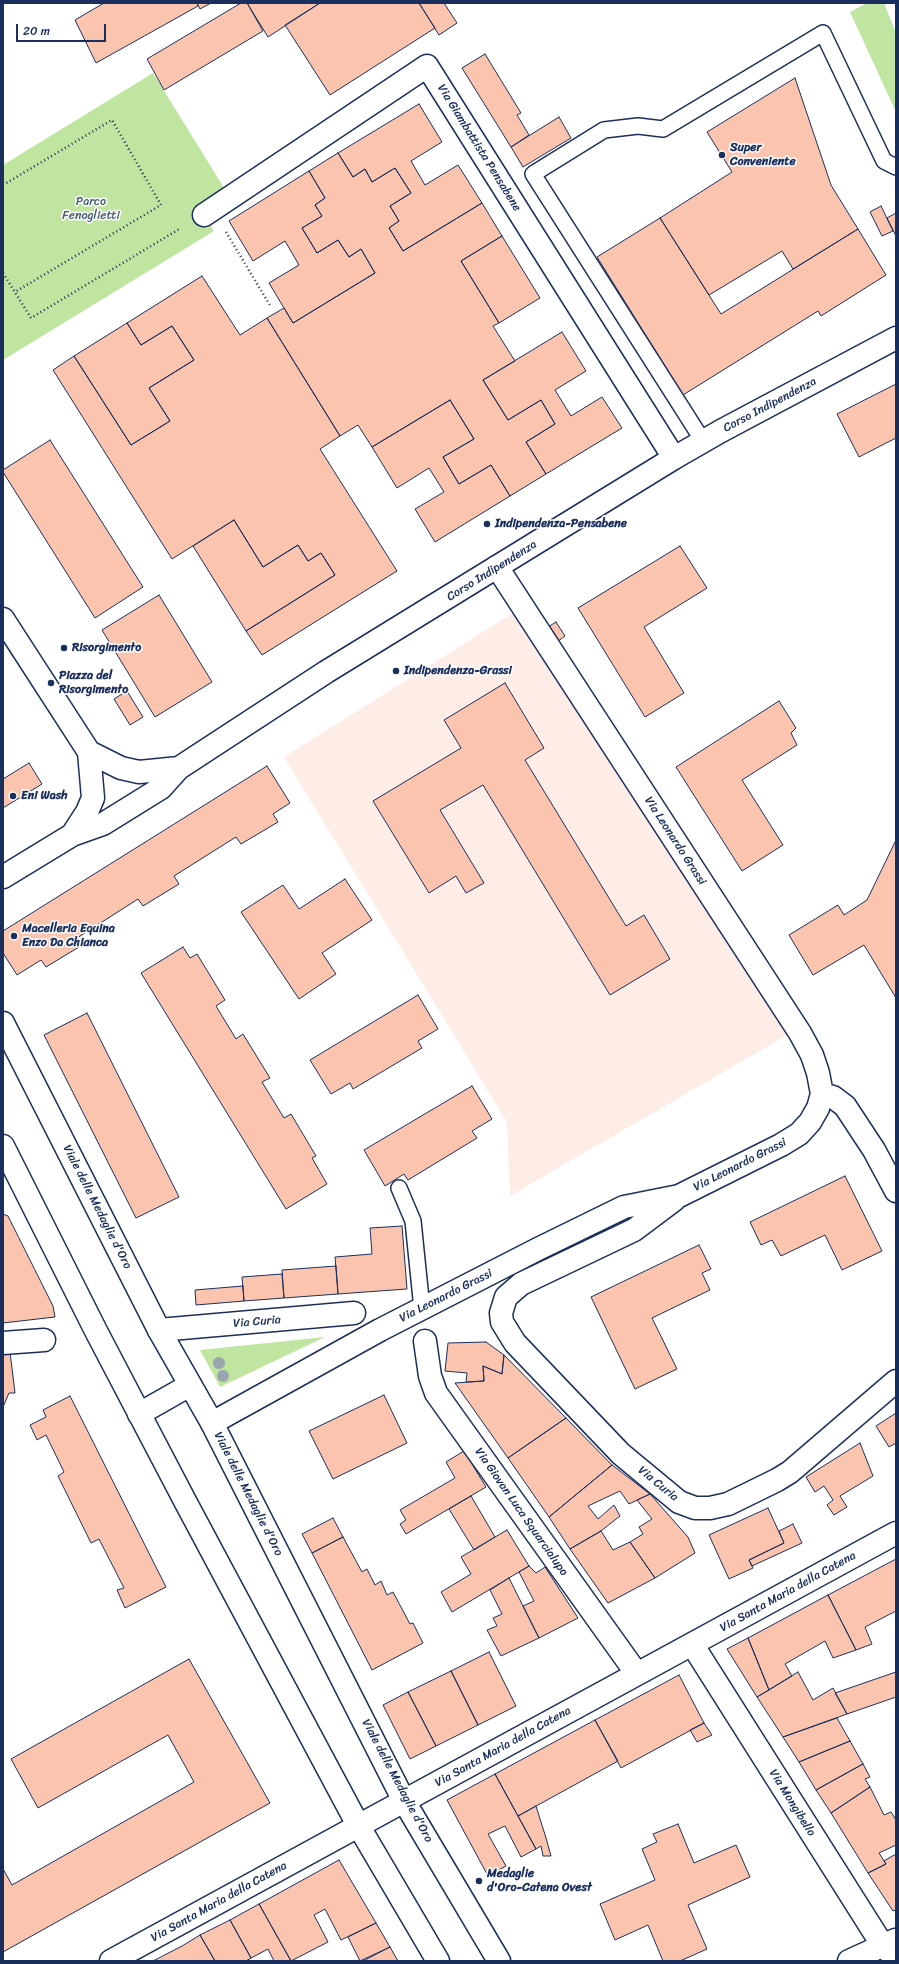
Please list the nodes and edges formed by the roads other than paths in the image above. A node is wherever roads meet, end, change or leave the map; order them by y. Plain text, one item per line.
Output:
1 (896, 167) edge
2 (208, 212) road end
3 (896, 338) edge
4 (704, 441) junction
5 (674, 458) junction
6 (497, 567) junction
7 (3, 620) edge
8 (89, 752) junction
9 (179, 768) junction
10 (72, 835) junction
11 (3, 877) edge
12 (3, 1023) edge
13 (822, 1094) junction
14 (3, 1146) edge
15 (399, 1188) dead end
16 (896, 1191) edge
17 (679, 1196) junction
18 (422, 1309) junction
19 (354, 1313) dead end
20 (159, 1330) junction
21 (44, 1340) dead end
22 (425, 1341) dead end
23 (3, 1343) edge
24 (896, 1381) edge
25 (190, 1386) junction
26 (139, 1414) junction
27 (212, 1423) junction
28 (896, 1533) edge
29 (692, 1644) junction
30 (637, 1674) junction
31 (404, 1801) junction
32 (358, 1825) junction
33 (892, 1948) edge
34 (111, 1961) edge
35 (438, 1961) edge
36 (499, 1961) edge
37 (849, 1961) edge

1 - 4 lane
2 - 5 street, Via Giambattista Pensabene
3 - 4 street, Corso Indipendenza
4 - 5 street, Corso Indipendenza
5 - 6 street, Corso Indipendenza
6 - 9 street, Corso Indipendenza
6 - 13 street, Via Leonardo Grassi
7 - 8 street
8 - 9 street
8 - 10 street
9 - 10 street
10 - 11 street
12 - 20 street, Viale delle Medaglie d'Oro
13 - 16 street
13 - 17 street, Via Leonardo Grassi
14 - 26 street
15 - 18 lane
17 - 18 street, Via Leonardo Grassi
17 - 24 street, Via Curia
18 - 27 street, Via Leonardo Grassi
19 - 20 street, Via Curia
20 - 25 street, Viale delle Medaglie d'Oro
21 - 23 street
22 - 30 street, Via Giovan Luca Squarcialupo
25 - 26 street
25 - 27 street, Viale delle Medaglie d'Oro
26 - 32 street
27 - 31 street, Viale delle Medaglie d'Oro
28 - 29 street, Via Santa Maria della Catena
29 - 30 street, Via Santa Maria della Catena
29 - 33 street, Via Mongibello
30 - 31 street, Via Santa Maria della Catena
31 - 32 street, Via Santa Maria della Catena
31 - 36 street, Viale delle Medaglie d'Oro
32 - 34 street, Via Santa Maria della Catena
32 - 35 street
33 - 37 street

